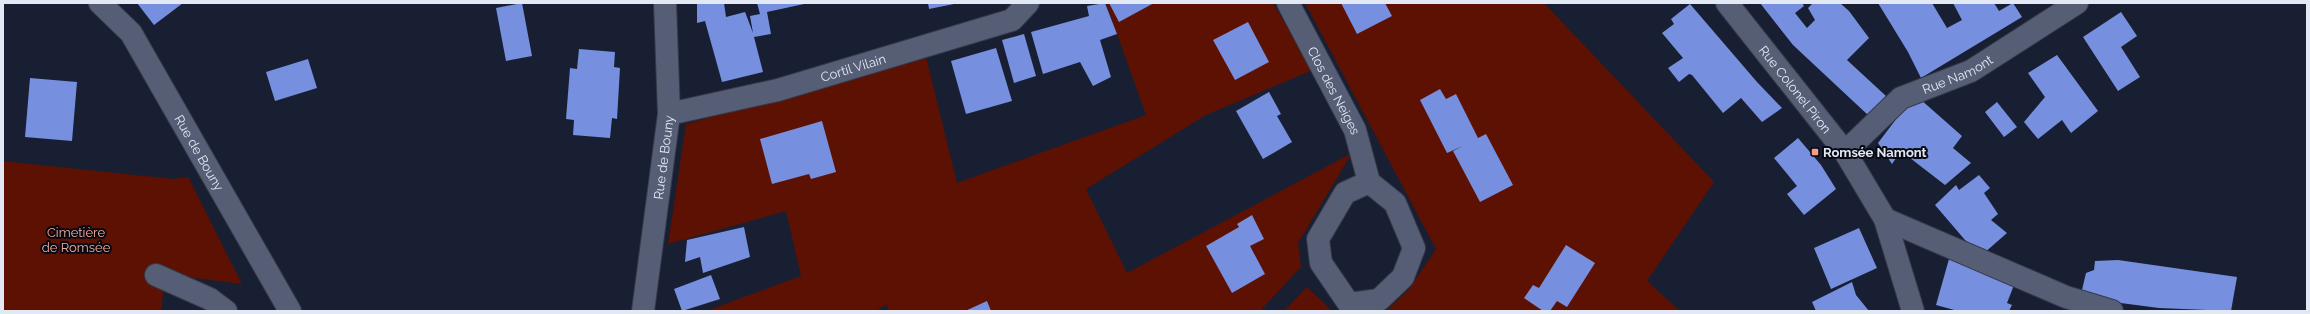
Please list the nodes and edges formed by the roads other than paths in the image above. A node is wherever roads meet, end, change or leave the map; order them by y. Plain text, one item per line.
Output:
1 (100, 3) edge
2 (665, 3) edge
3 (1028, 3) edge
4 (1288, 3) edge
5 (1727, 3) edge
6 (2077, 3) edge
7 (669, 114) junction
8 (1845, 152) junction
9 (1369, 182) junction
10 (1884, 219) junction
11 (156, 275) dead end
12 (226, 311) edge
13 (290, 311) edge
14 (643, 311) edge
15 (1913, 311) edge
16 (2112, 311) edge

1 - 13 street, Rue de Bouny
2 - 7 street, Rue de Bouny
3 - 7 street, Cortil Vilain
4 - 9 street, Clos des Neiges
5 - 8 street, Rue Colonel Piron
6 - 8 street, Rue Namont
7 - 14 street, Rue de Bouny
8 - 10 street, Rue Colonel Piron
9 - 9 street
10 - 15 street, Rue Colonel Piron
10 - 16 street
11 - 12 street

